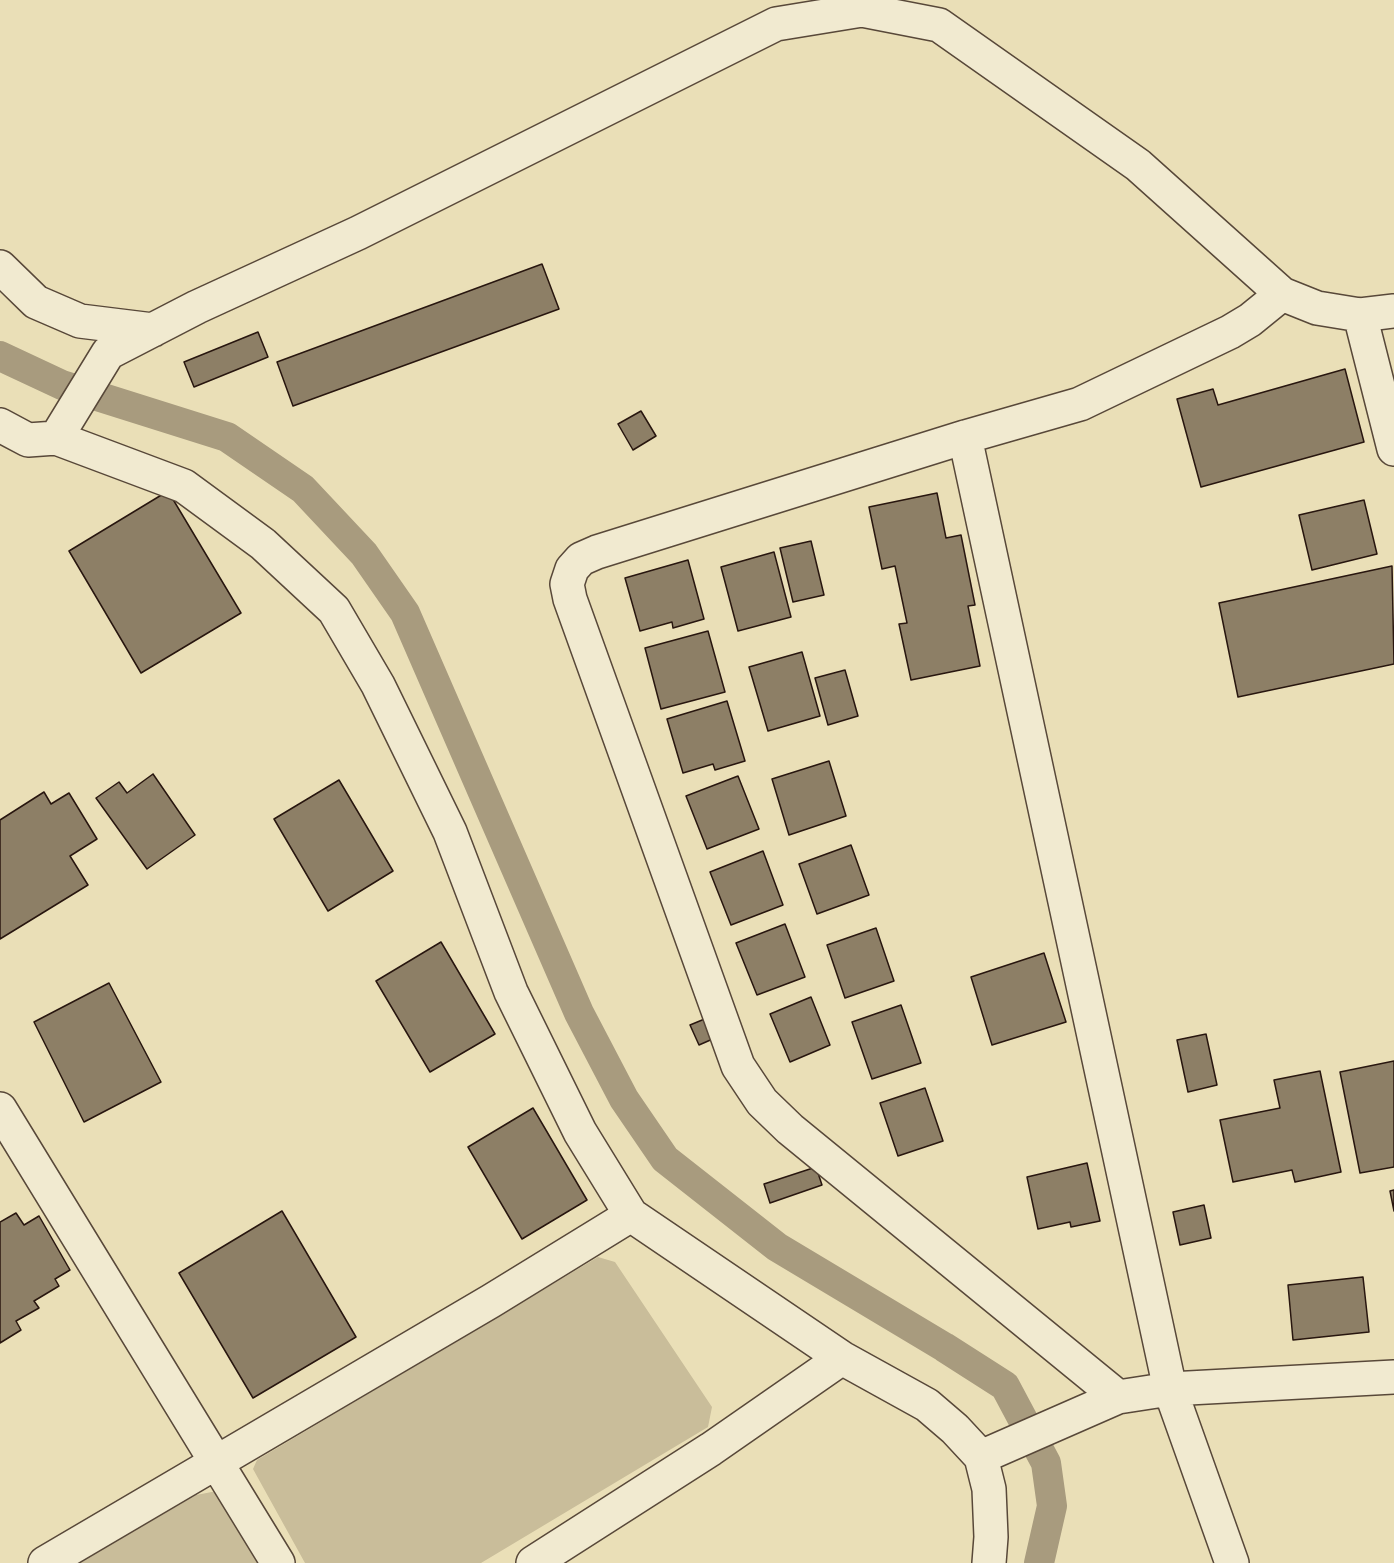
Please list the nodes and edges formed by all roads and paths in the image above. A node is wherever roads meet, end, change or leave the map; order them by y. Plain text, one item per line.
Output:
1 (813, 0) edge
2 (776, 24) junction
3 (0, 267) edge
4 (1282, 294) junction
5 (1394, 312) edge
6 (1360, 315) junction
7 (153, 330) junction
8 (965, 437) junction
9 (21, 439) edge
10 (1394, 449) edge
11 (0, 1109) edge
12 (631, 1215) junction
13 (842, 1358) junction
14 (1394, 1377) edge
15 (1170, 1389) junction
16 (1119, 1397) junction
17 (993, 1453) junction
18 (218, 1462) junction
19 (45, 1563) edge
20 (278, 1563) edge
21 (533, 1563) edge
22 (989, 1563) edge
23 (1232, 1563) edge

1 - 2 street
2 - 4 street
2 - 7 street
3 - 7 street
4 - 6 street
4 - 8 street
5 - 6 street
6 - 10 street
7 - 9 street
8 - 15 street
8 - 16 street
9 - 12 street
11 - 18 street
12 - 13 street
12 - 18 street
13 - 17 street
13 - 21 street
14 - 15 street
15 - 16 street
15 - 23 street
16 - 17 street
17 - 22 street
18 - 19 street
18 - 20 street

